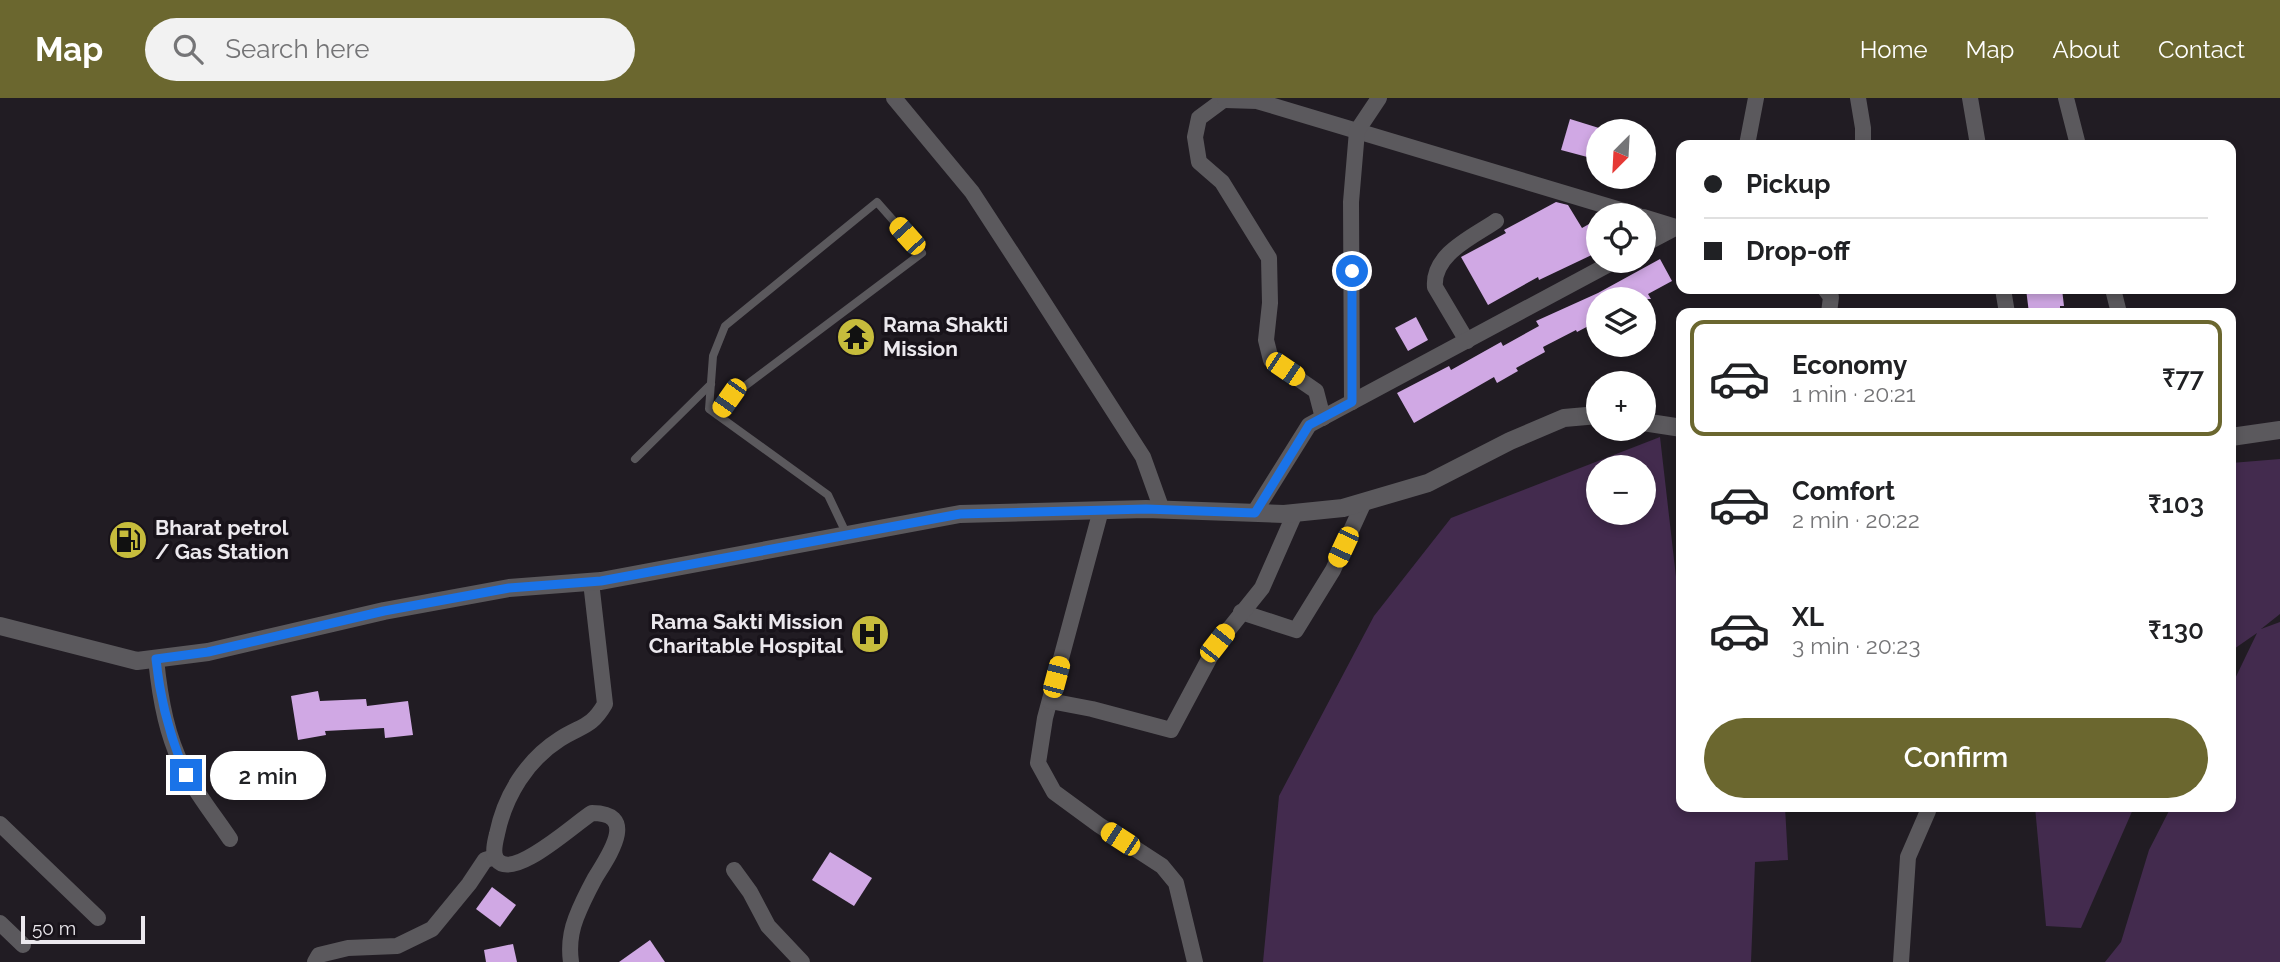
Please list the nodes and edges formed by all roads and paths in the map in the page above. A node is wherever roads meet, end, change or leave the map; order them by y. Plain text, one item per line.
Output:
1 (894, 98) edge
2 (1379, 98) edge
3 (1756, 98) edge
4 (1858, 98) edge
5 (1970, 98) edge
6 (2066, 98) edge
7 (1225, 99) edge
8 (1357, 131) junction
9 (1748, 140) edge
10 (1863, 140) edge
11 (1977, 140) edge
12 (2077, 140) edge
13 (1597, 203) edge
14 (1496, 221) dead end
15 (1656, 221) edge
16 (1676, 227) edge
17 (1676, 230) edge
18 (1656, 240) edge
19 (1593, 273) edge
20 (1467, 341) junction
21 (711, 384) junction
22 (1352, 402) junction
23 (717, 415) junction
24 (1586, 416) edge
25 (1323, 418) junction
26 (1656, 424) edge
27 (1676, 427) edge
28 (2280, 429) edge
29 (2236, 436) edge
30 (635, 459) dead end
31 (1364, 502) junction
32 (1101, 510) junction
33 (1162, 510) junction
34 (1255, 513) junction
35 (1295, 513) junction
36 (847, 535) junction
37 (591, 582) junction
38 (1241, 612) junction
39 (0, 626) edge
40 (156, 659) junction
41 (1050, 701) junction
42 (1928, 812) edge
43 (0, 824) edge
44 (230, 839) dead end
45 (495, 857) junction
46 (734, 870) dead end
47 (98, 918) dead end
48 (0, 923) edge
49 (23, 945) dead end
50 (315, 962) edge
51 (571, 962) edge
52 (802, 962) edge
53 (1195, 962) edge
54 (1901, 962) edge

1 - 33 street
2 - 8 street
3 - 9 street
4 - 10 street
5 - 11 street
6 - 12 street
7 - 8 street
7 - 25 street
8 - 13 street
8 - 22 street
14 - 20 street
15 - 16 street
17 - 18 street
19 - 20 street
20 - 22 street
21 - 23 lane
21 - 23 lane
21 - 30 lane
22 - 25 street
23 - 36 lane
24 - 31 street
25 - 34 street
26 - 27 street
28 - 29 street
31 - 35 street
31 - 38 street
32 - 33 street
32 - 36 street
32 - 41 street
33 - 34 street
34 - 35 street
35 - 38 street
36 - 37 street
37 - 40 street
37 - 45 street
38 - 41 street
39 - 40 street
40 - 44 street
41 - 53 street
42 - 54 street
43 - 47 street
45 - 50 street
45 - 51 street
46 - 52 street
48 - 49 street

